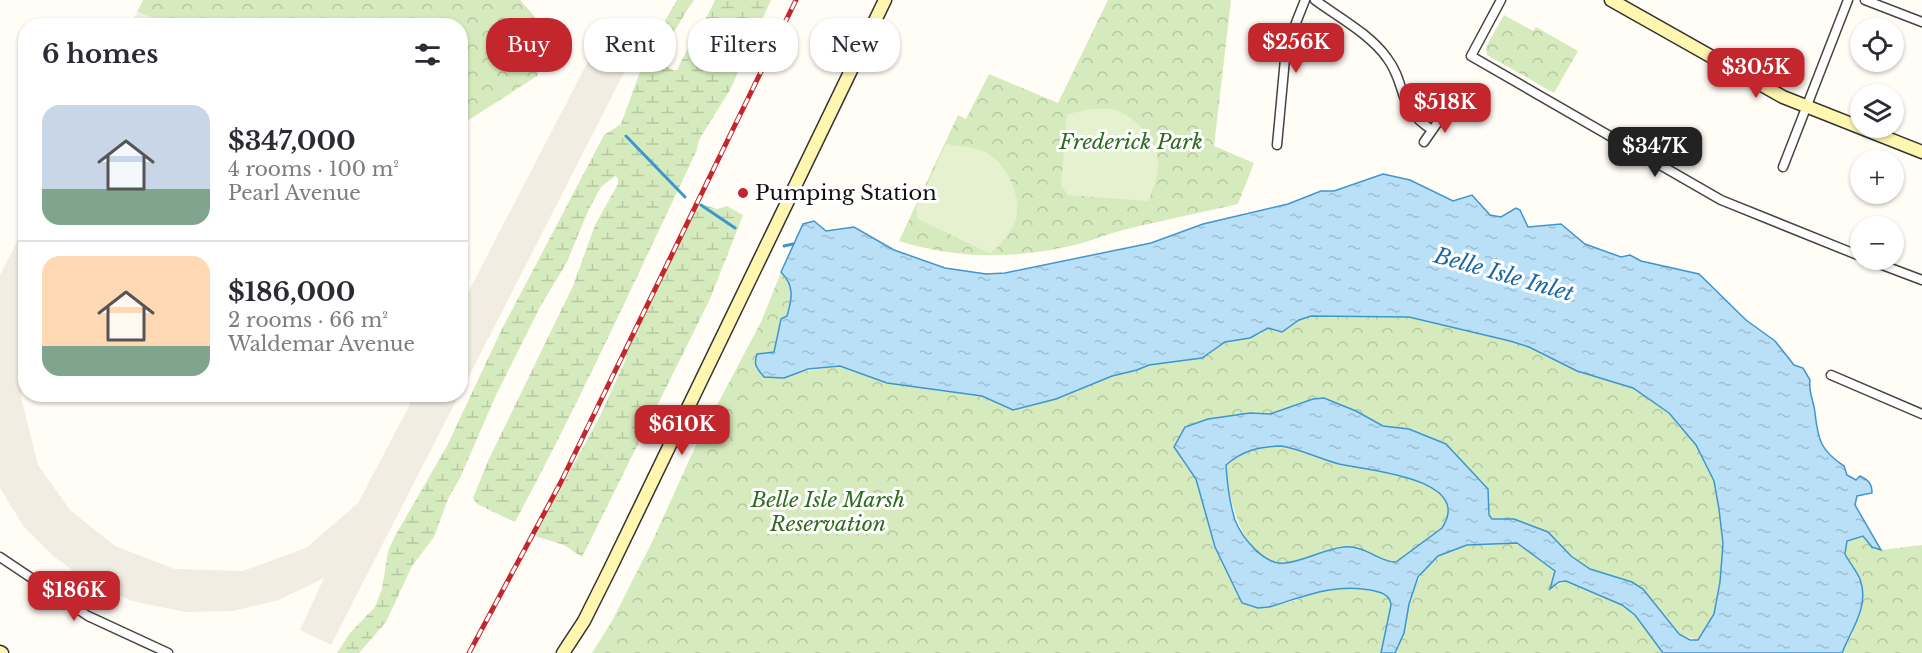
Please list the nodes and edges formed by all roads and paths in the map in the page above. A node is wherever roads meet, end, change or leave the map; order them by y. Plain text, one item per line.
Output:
1 (885, 0) edge
2 (1305, 0) edge
3 (1315, 0) edge
4 (1501, 0) edge
5 (1611, 0) edge
6 (1848, 0) edge
7 (1865, 0) edge
8 (1922, 22) edge
9 (1806, 107) junction
10 (1447, 109) dead end
11 (1432, 130) junction
12 (1424, 142) dead end
13 (1276, 145) dead end
14 (1922, 152) edge
15 (1783, 167) dead end
16 (1850, 252) edge
17 (1896, 270) edge
18 (1922, 280) edge
19 (1831, 375) dead end
20 (1922, 414) edge
21 (0, 557) edge
22 (168, 653) edge
23 (563, 653) edge

1 - 23 main road
2 - 13 street
3 - 11 street
4 - 16 street
5 - 9 main road
6 - 9 street
7 - 8 street
9 - 14 main road
9 - 15 street
10 - 11 street
11 - 12 street
17 - 18 street
19 - 20 street
21 - 22 street

